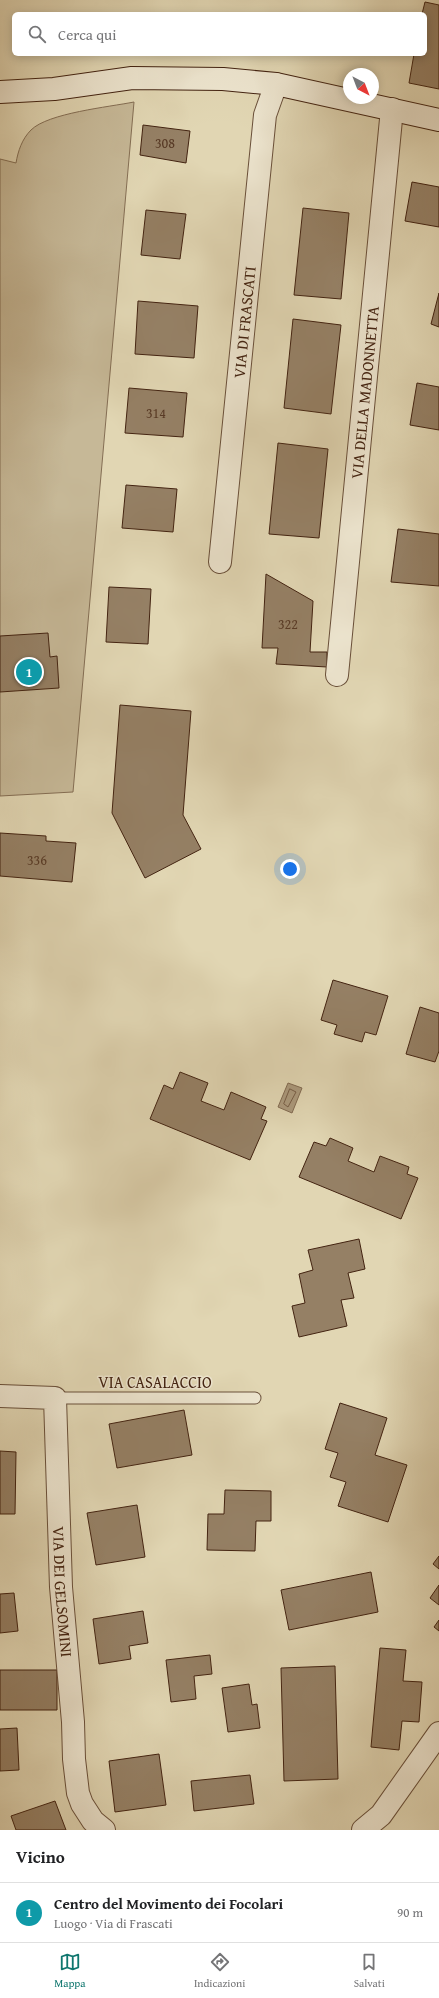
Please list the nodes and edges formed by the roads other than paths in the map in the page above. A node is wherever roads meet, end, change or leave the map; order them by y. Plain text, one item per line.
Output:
1 (276, 84) junction
2 (0, 92) edge
3 (392, 110) junction
4 (439, 120) edge
5 (220, 562) dead end
6 (337, 675) dead end
7 (0, 1396) edge
8 (55, 1398) junction
9 (255, 1398) dead end
10 (439, 1733) edge
11 (104, 1830) edge
12 (363, 1830) edge

1 - 2 street
1 - 3 street
1 - 5 street, VIA DI FRASCATI
3 - 4 street
3 - 6 street, VIA DELLA MADONNETTA
7 - 8 street
8 - 9 lane, VIA CASALACCIO
8 - 11 street, VIA DEI GELSOMINI
10 - 12 street

